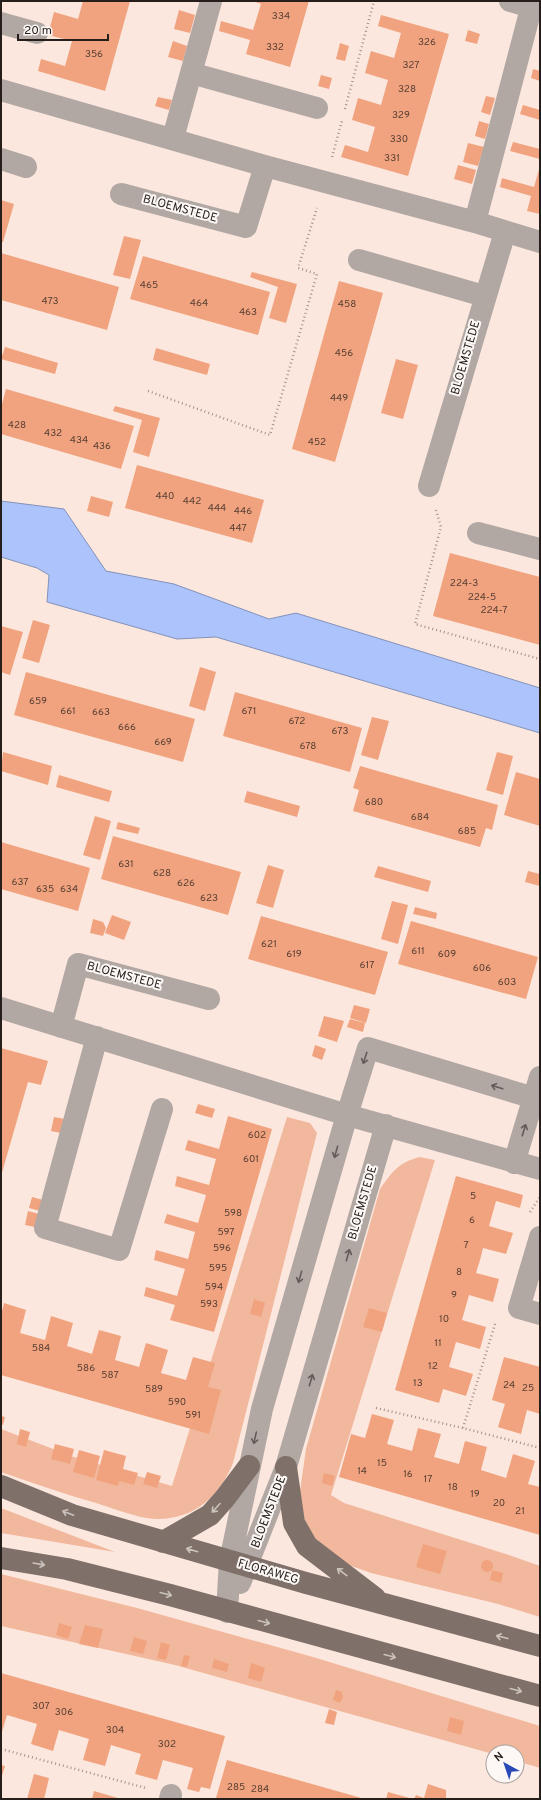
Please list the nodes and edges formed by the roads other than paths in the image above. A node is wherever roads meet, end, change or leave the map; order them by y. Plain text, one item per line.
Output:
1 (211, 1) edge
2 (510, 1) edge
3 (532, 4) edge
4 (1, 23) edge
5 (37, 33) dead end
6 (191, 73) junction
7 (1, 90) edge
8 (317, 108) dead end
9 (172, 138) junction
10 (1, 159) edge
11 (265, 166) junction
12 (26, 167) dead end
13 (121, 194) dead end
14 (475, 222) junction
15 (504, 232) junction
16 (540, 242) edge
17 (359, 260) dead end
18 (484, 296) junction
19 (429, 486) road end
20 (478, 533) dead end
21 (540, 549) edge
22 (209, 999) dead end
23 (1, 1008) edge
24 (61, 1027) junction
25 (97, 1037) junction
26 (540, 1077) edge
27 (534, 1098) junction
28 (162, 1109) dead end
29 (347, 1115) junction
30 (386, 1125) junction
31 (514, 1163) junction
32 (540, 1170) edge
33 (540, 1237) edge
34 (540, 1314) edge
35 (248, 1466) junction
36 (286, 1467) junction
37 (1, 1486) edge
38 (163, 1542) junction
39 (1, 1558) edge
40 (239, 1563) junction
41 (384, 1604) junction
42 (227, 1612) junction
43 (540, 1646) edge
44 (540, 1696) edge

1 - 6 street
2 - 3 street
3 - 14 street
4 - 5 street
6 - 8 street
6 - 9 street
7 - 9 street
9 - 11 street
10 - 12 street
11 - 13 street, BLOEMSTEDE
11 - 14 street
14 - 15 street
15 - 16 street
15 - 18 street, BLOEMSTEDE
17 - 18 street
18 - 19 street, BLOEMSTEDE
20 - 21 street
22 - 24 street, BLOEMSTEDE
23 - 24 street
24 - 25 street
25 - 28 street
25 - 29 street
26 - 27 street
27 -> 29 street, BLOEMSTEDE
31 -> 27 street
29 - 30 street
29 -> 35 street, BLOEMSTEDE
30 - 31 street
36 -> 30 street, BLOEMSTEDE
31 - 32 street
33 - 34 street
35 -> 38 main road
35 - 40 street, BLOEMSTEDE
36 - 40 street, BLOEMSTEDE
41 -> 36 main road
38 -> 37 main road, FLORAWEG
40 -> 38 main road, FLORAWEG
39 -> 42 main road
40 - 41 main road, FLORAWEG
40 - 42 street, BLOEMSTEDE
43 -> 41 main road, FLORAWEG
42 -> 44 main road

